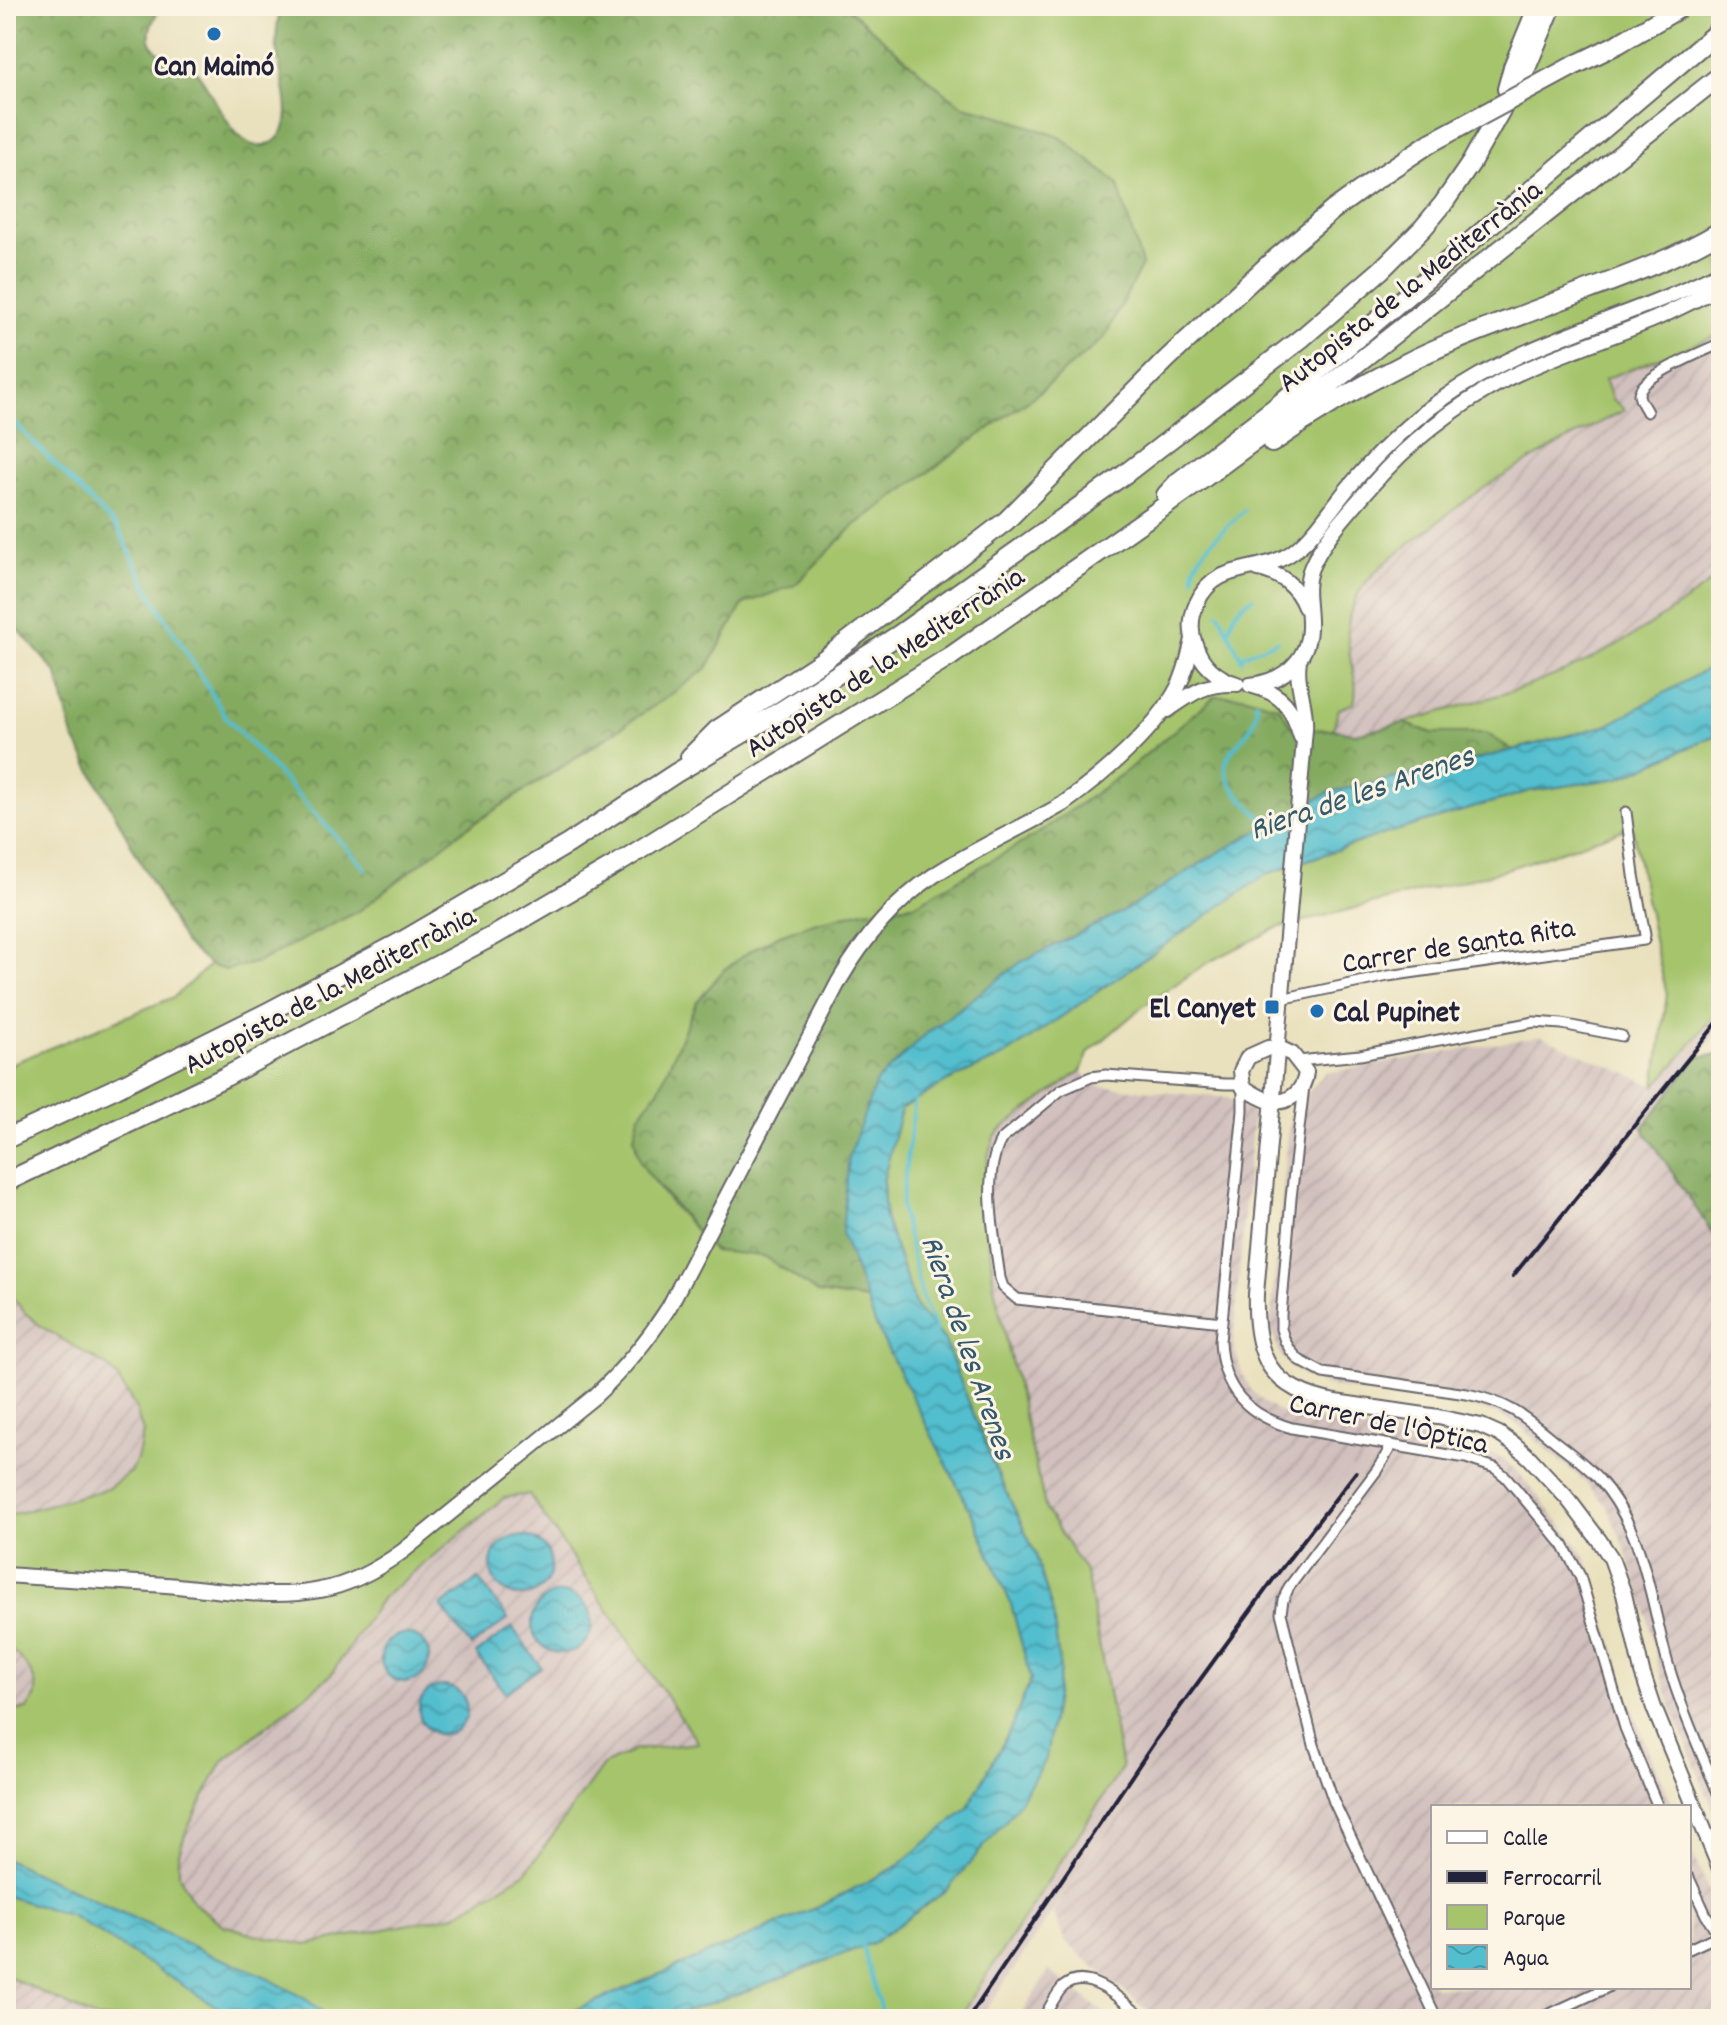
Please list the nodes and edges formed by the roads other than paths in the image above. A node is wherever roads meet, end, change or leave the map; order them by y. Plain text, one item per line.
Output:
1 (1538, 6) edge
2 (1552, 6) edge
3 (1683, 6) edge
4 (1721, 29) edge
5 (1721, 75) edge
6 (1502, 108) junction
7 (1721, 231) edge
8 (1721, 272) edge
9 (1721, 287) edge
10 (1721, 298) edge
11 (1652, 320) junction
12 (1721, 343) edge
13 (1647, 412) dead end
14 (1161, 509) junction
15 (1138, 523) junction
16 (1250, 568) junction
17 (1309, 619) junction
18 (1193, 639) junction
19 (1299, 660) junction
20 (1244, 685) junction
21 (1161, 715) junction
22 (1303, 750) junction
23 (676, 773) junction
24 (1626, 812) dead end
25 (1281, 999) junction
26 (1622, 1036) dead end
27 (1277, 1047) junction
28 (1303, 1073) junction
29 (1243, 1086) junction
30 (1257, 1096) junction
31 (1280, 1100) junction
32 (1243, 1111) junction
33 (1298, 1131) junction
34 (6, 1139) edge
35 (6, 1182) edge
36 (1222, 1322) junction
37 (1392, 1445) junction
38 (6, 1575) edge
39 (1721, 1800) edge
40 (1657, 1805) edge
41 (1721, 1871) edge
42 (1691, 1882) edge
43 (1720, 1937) edge
44 (1691, 1948) edge
45 (1604, 1989) edge
46 (1043, 2019) edge
47 (1144, 2019) edge
48 (1437, 2019) edge
49 (1539, 2019) edge

1 - 6 highway
2 - 6 highway, Autopista de la Mediterrània
3 - 23 highway, bridge
4 - 15 highway
5 - 14 highway, Autopista de la Mediterrània
6 - 23 highway, Autopista de la Mediterrània
7 - 14 highway
8 - 16 main road
9 - 11 main road
10 - 11 main road
11 - 17 main road
12 - 13 street
14 - 15 highway, Autopista de la Mediterrània
15 - 35 highway, Autopista de la Mediterrània
16 - 17 main road
16 - 18 main road
17 - 19 main road
18 - 20 main road
18 - 21 main road
19 - 20 main road
19 - 22 main road
20 - 21 main road
20 - 22 main road
21 - 38 main road
22 - 25 main road
23 - 34 highway, Autopista de la Mediterrània
24 - 25 street, Carrer de Santa Rita
25 - 27 main road
26 - 28 street
27 - 28 main road
27 - 29 main road
27 - 31 main road
28 - 31 main road
28 - 33 street
29 - 30 main road
29 - 32 street, Carrer de l'Òptica
29 - 36 street
30 - 31 main road
30 - 32 street
31 - 33 street
31 - 41 main road
32 - 36 street, Carrer de l'Òptica
33 - 39 street
36 - 37 street, Carrer de l'Òptica
37 - 40 street, Carrer de l'Òptica
37 - 48 street
42 - 43 street
43 - 44 street
45 - 49 street
46 - 47 street

